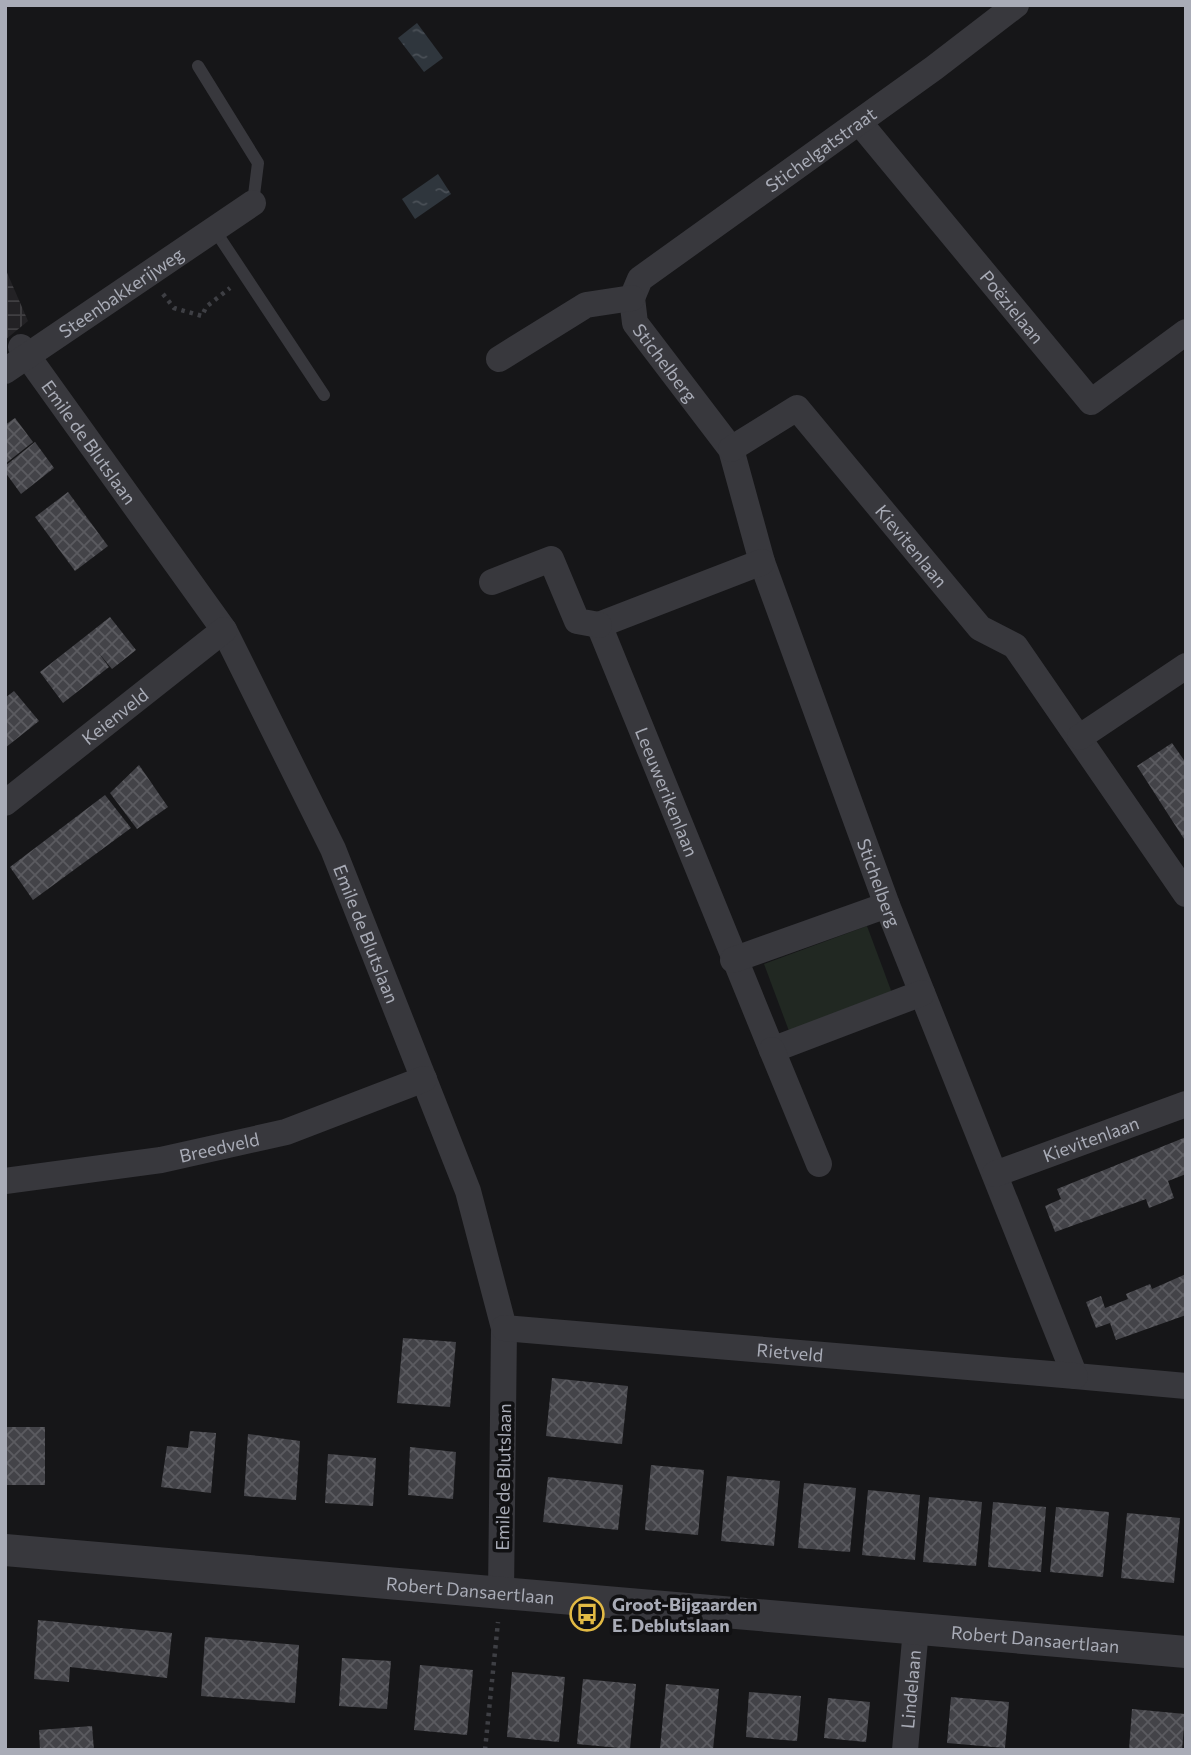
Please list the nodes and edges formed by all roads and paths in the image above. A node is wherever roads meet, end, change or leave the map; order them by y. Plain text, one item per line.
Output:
1 (1016, 5) edge
2 (198, 66) dead end
3 (859, 122) junction
4 (253, 203) joint
5 (214, 229) junction
6 (150, 272) junction
7 (247, 278) junction
8 (632, 299) junction
9 (1186, 332) edge
10 (18, 358) edge
11 (499, 359) dead end
12 (324, 395) dead end
13 (731, 449) junction
14 (762, 562) junction
15 (492, 582) dead end
16 (599, 625) junction
17 (224, 630) junction
18 (1186, 666) edge
19 (1080, 737) junction
20 (5, 803) edge
21 (1186, 894) edge
22 (887, 905) junction
23 (733, 960) junction
24 (922, 993) junction
25 (772, 1050) junction
26 (424, 1079) junction
27 (1186, 1104) edge
28 (819, 1164) dead end
29 (995, 1174) junction
30 (5, 1181) edge
31 (503, 1328) junction
32 (1075, 1377) junction
33 (1186, 1387) edge
34 (5, 1550) edge
35 (501, 1594) junction
36 (916, 1629) junction
37 (1186, 1652) edge
38 (485, 1750) edge
39 (905, 1750) edge

1 - 3 street, Stichelgatstraat
2 - 4 lane
3 - 8 street, Stichelgatstraat
3 - 9 street, Poëzielaan
4 - 5 street, Steenbakkerijweg
5 - 6 street, Steenbakkerijweg
5 - 7 lane
6 - 7 path
6 - 10 street, Steenbakkerijweg
7 - 12 lane
8 - 11 street
8 - 13 street, Stichelberg
10 - 17 street, Emile de Blutslaan
13 - 14 street, Stichelberg
13 - 19 street, Kievitenlaan
14 - 16 street
14 - 22 street, Stichelberg
15 - 16 street
16 - 23 street, Leeuwerikenlaan
17 - 20 street, Keienveld
17 - 26 street, Emile de Blutslaan
18 - 19 street
19 - 21 street, Kievitenlaan
22 - 23 street
22 - 24 street, Stichelberg
23 - 25 street, Leeuwerikenlaan
24 - 25 street
24 - 29 street, Stichelberg
25 - 28 street, Leeuwerikenlaan
26 - 30 street, Breedveld
26 - 31 street, Emile de Blutslaan
27 - 29 street, Kievitenlaan
29 - 32 street, Stichelberg
31 - 32 street, Rietveld
31 - 35 street, Emile de Blutslaan
32 - 33 street
34 - 35 street, Robert Dansaertlaan
35 - 36 street, Robert Dansaertlaan
35 - 38 path
36 - 37 street, Robert Dansaertlaan
36 - 39 street, Lindelaan

